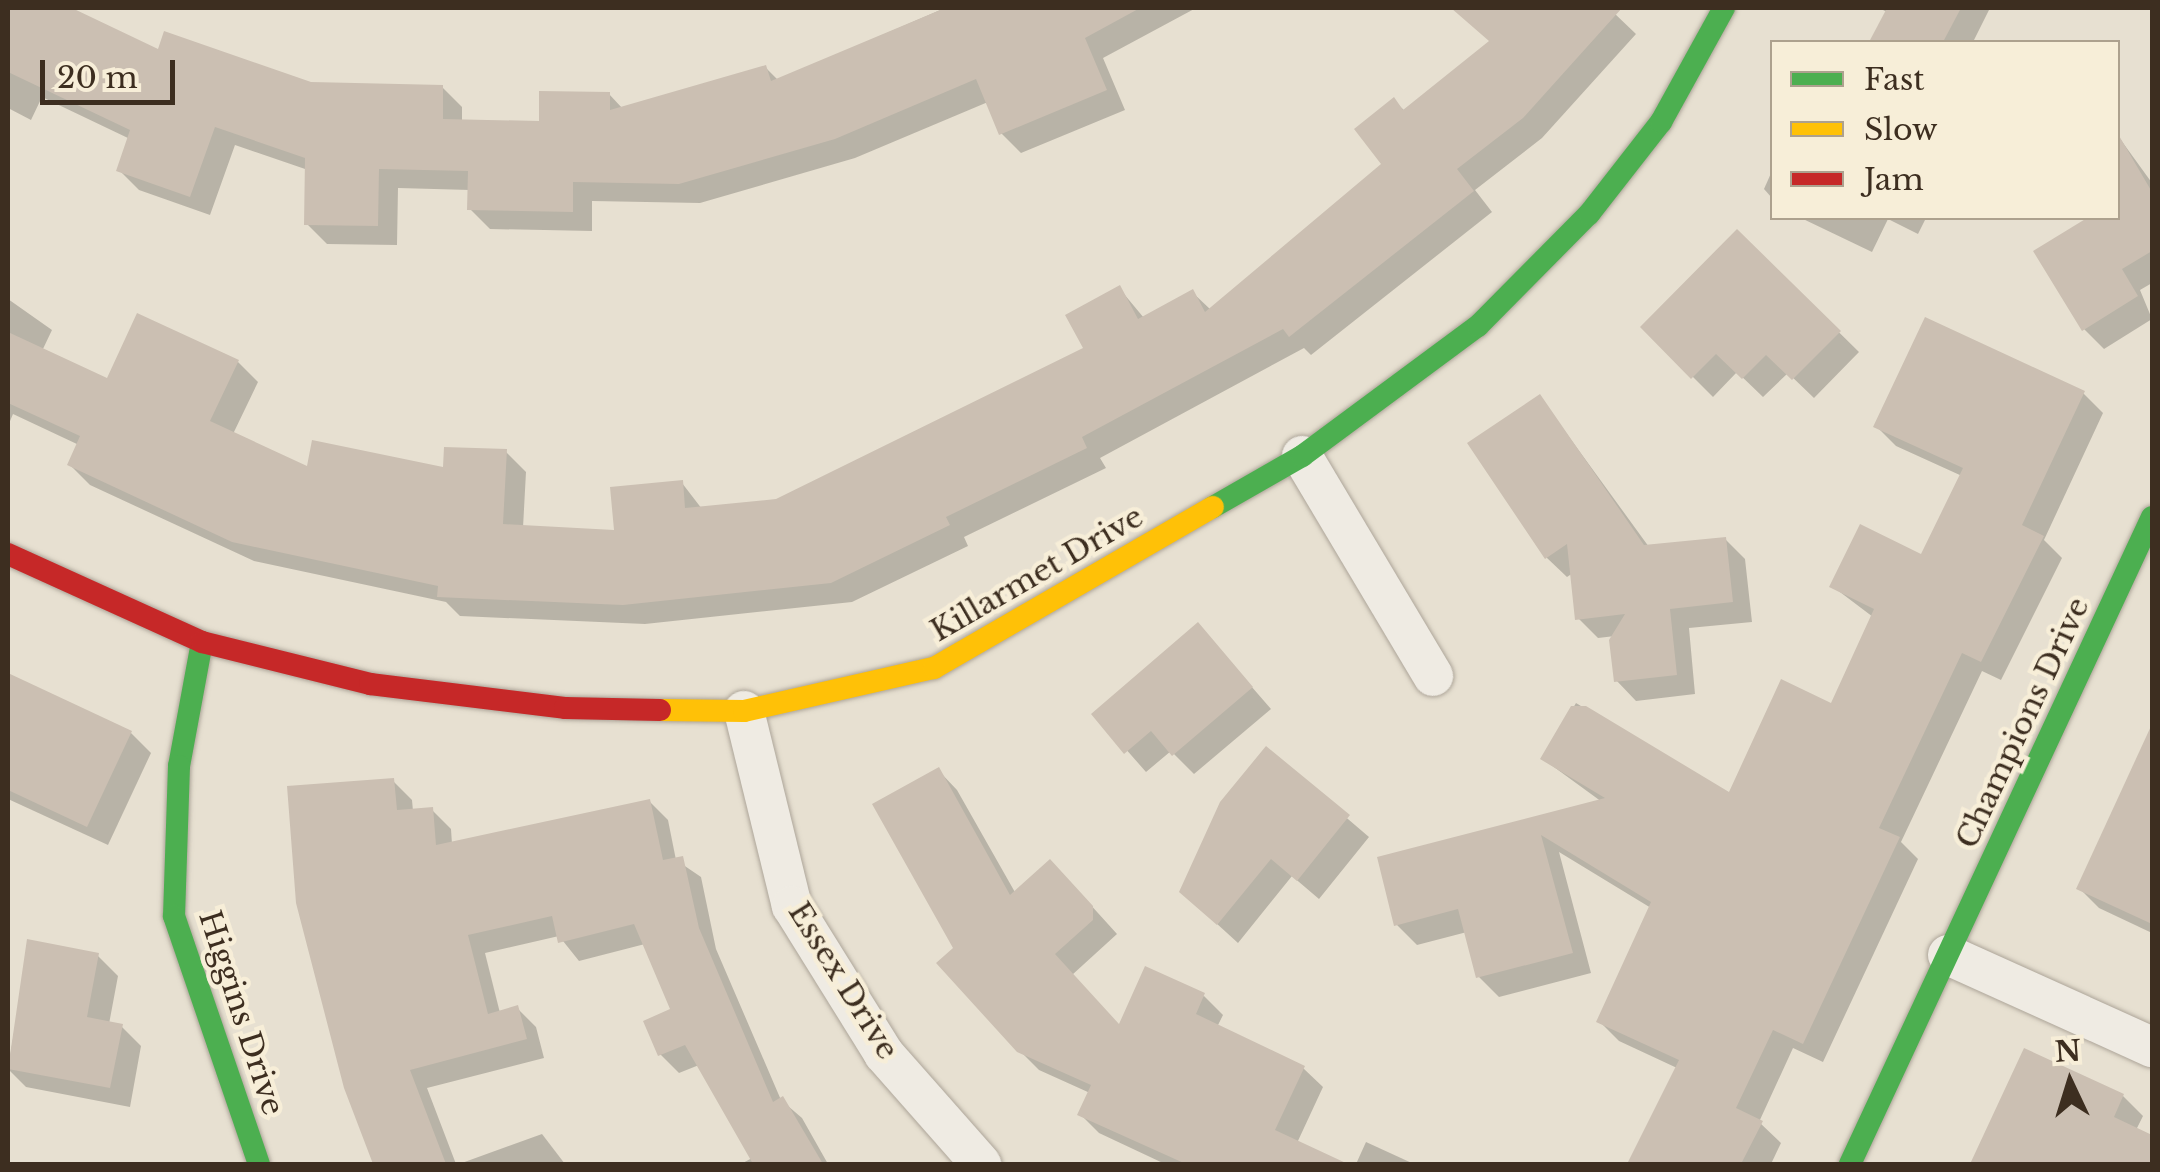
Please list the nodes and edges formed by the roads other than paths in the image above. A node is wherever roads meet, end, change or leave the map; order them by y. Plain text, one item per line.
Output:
1 (1724, 8) edge
2 (1302, 456) junction
3 (2152, 516) edge
4 (8, 554) edge
5 (202, 642) junction
6 (1432, 676) dead end
7 (744, 711) junction
8 (1948, 955) junction
9 (2152, 1047) edge
10 (259, 1164) edge
11 (981, 1164) edge
12 (1850, 1164) edge

1 - 2 street, Killarmet Drive
2 - 6 street
2 - 7 street, Killarmet Drive
3 - 8 street, Champions Drive
4 - 5 street, Killarmet Drive
5 - 7 street, Killarmet Drive
5 - 10 street, Higgins Drive
7 - 11 street, Essex Drive
8 - 9 street
8 - 12 street, Champions Drive

